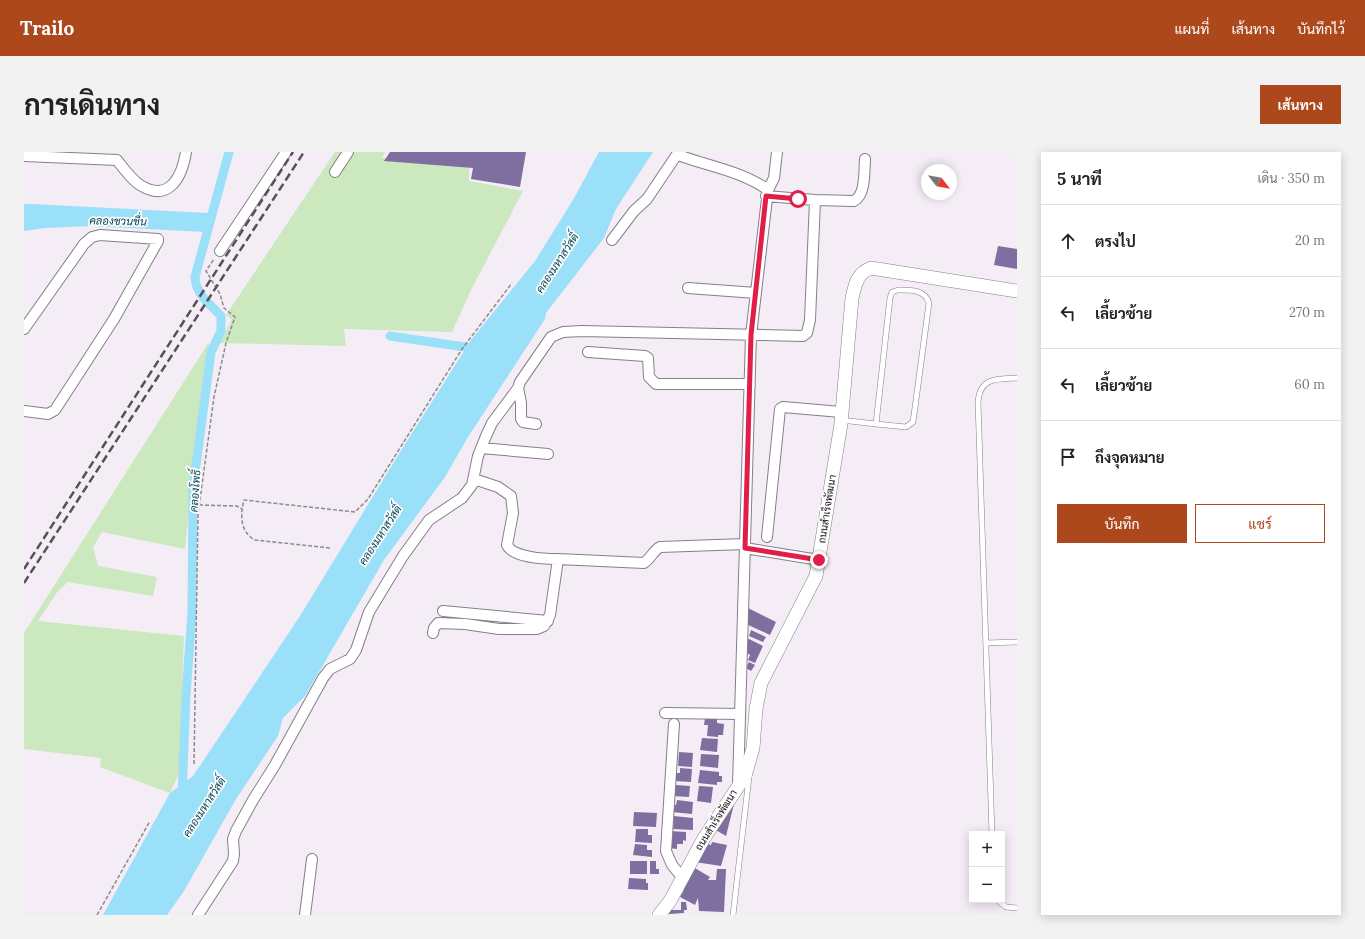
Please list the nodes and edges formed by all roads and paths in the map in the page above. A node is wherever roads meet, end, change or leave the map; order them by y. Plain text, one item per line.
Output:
1 (186, 152) edge
2 (286, 152) edge
3 (348, 152) edge
4 (678, 152) edge
5 (776, 152) edge
6 (44, 154) edge
7 (24, 156) edge
8 (117, 156) edge
9 (865, 159) dead end
10 (335, 172) dead end
11 (767, 193) junction
12 (815, 200) junction
13 (612, 240) dead end
14 (220, 250) joint
15 (512, 283) dead end
16 (688, 288) dead end
17 (1017, 291) edge
18 (756, 292) junction
19 (24, 330) edge
20 (751, 335) junction
21 (588, 352) dead end
22 (1017, 378) edge
23 (750, 384) junction
24 (518, 388) junction
25 (24, 411) edge
26 (841, 416) junction
27 (536, 424) dead end
28 (876, 424) junction
29 (482, 448) junction
30 (548, 454) dead end
31 (474, 479) junction
32 (199, 505) junction
33 (242, 509) junction
34 (767, 537) dead end
35 (745, 546) junction
36 (330, 548) dead end
37 (558, 559) junction
38 (819, 560) junction
39 (443, 611) dead end
40 (548, 621) junction
41 (433, 633) dead end
42 (1017, 642) edge
43 (986, 644) junction
44 (665, 713) dead end
45 (740, 714) junction
46 (674, 724) dead end
47 (750, 763) junction
48 (194, 764) dead end
49 (738, 786) junction
50 (150, 821) dead end
51 (992, 831) edge
52 (312, 859) dead end
53 (682, 877) junction
54 (1001, 903) edge
55 (1017, 908) edge
56 (97, 915) edge
57 (198, 915) edge
58 (305, 915) edge
59 (659, 915) edge
60 (733, 915) edge

1 - 8 street
2 - 14 street
3 - 10 street
4 - 11 street
4 - 13 street
5 - 11 street
6 - 7 street
6 - 8 street
9 - 12 street
11 - 12 street
11 - 18 street
12 - 20 street
14 - 32 path
15 - 33 path
16 - 18 street
17 - 26 street, ถนนสำเร็จพัฒนา
18 - 20 street
19 - 25 street
20 - 23 street
20 - 24 street
21 - 23 street
22 - 43 lane
23 - 35 street
24 - 27 street
24 - 29 street
26 - 28 lane
26 - 34 street
26 - 38 street, ถนนสำเร็จพัฒนา
28 - 28 lane
29 - 30 street
29 - 31 street
31 - 37 street
31 - 57 street
32 - 33 path
32 - 48 path
33 - 36 path
35 - 37 street
35 - 38 street
35 - 45 street
37 - 40 street
38 - 47 street, ถนนสำเร็จพัฒนา
39 - 40 street
40 - 41 street
42 - 43 lane
43 - 51 lane
44 - 45 street
45 - 49 street
46 - 53 street
47 - 49 street, ถนนสำเร็จพัฒนา
47 - 60 lane
49 - 53 street, ถนนสำเร็จพัฒนา
50 - 56 path
52 - 58 street
53 - 59 street, ถนนสำเร็จพัฒนา
54 - 55 lane

